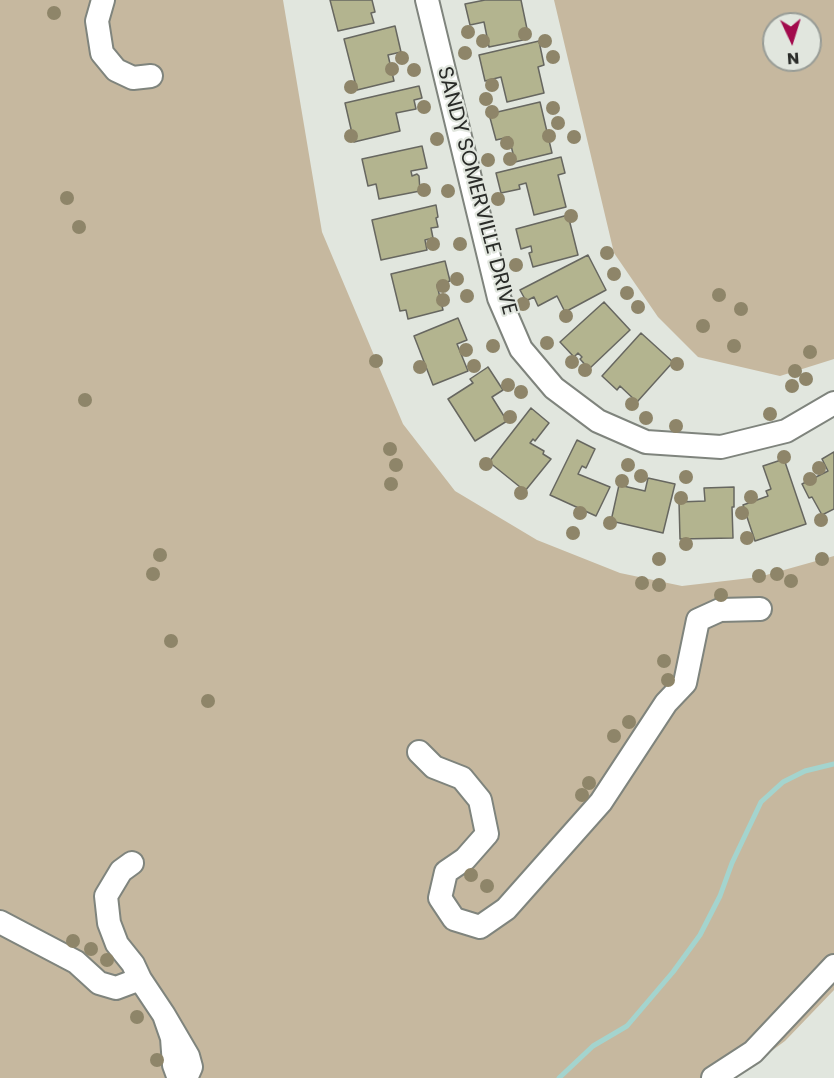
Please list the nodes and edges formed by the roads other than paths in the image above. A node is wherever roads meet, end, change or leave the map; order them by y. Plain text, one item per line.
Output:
1 (103, 0) edge
2 (427, 0) edge
3 (151, 76) dead end
4 (834, 403) edge
5 (760, 609) dead end
6 (419, 752) dead end
7 (132, 863) dead end
8 (0, 922) edge
9 (834, 966) edge
10 (140, 979) junction
11 (164, 1014) dead end
12 (713, 1078) edge

1 - 3 street
2 - 4 street, SANDY SOMERVILLE DRIVE
5 - 6 street
7 - 10 street
8 - 10 street
9 - 12 street
10 - 11 street

